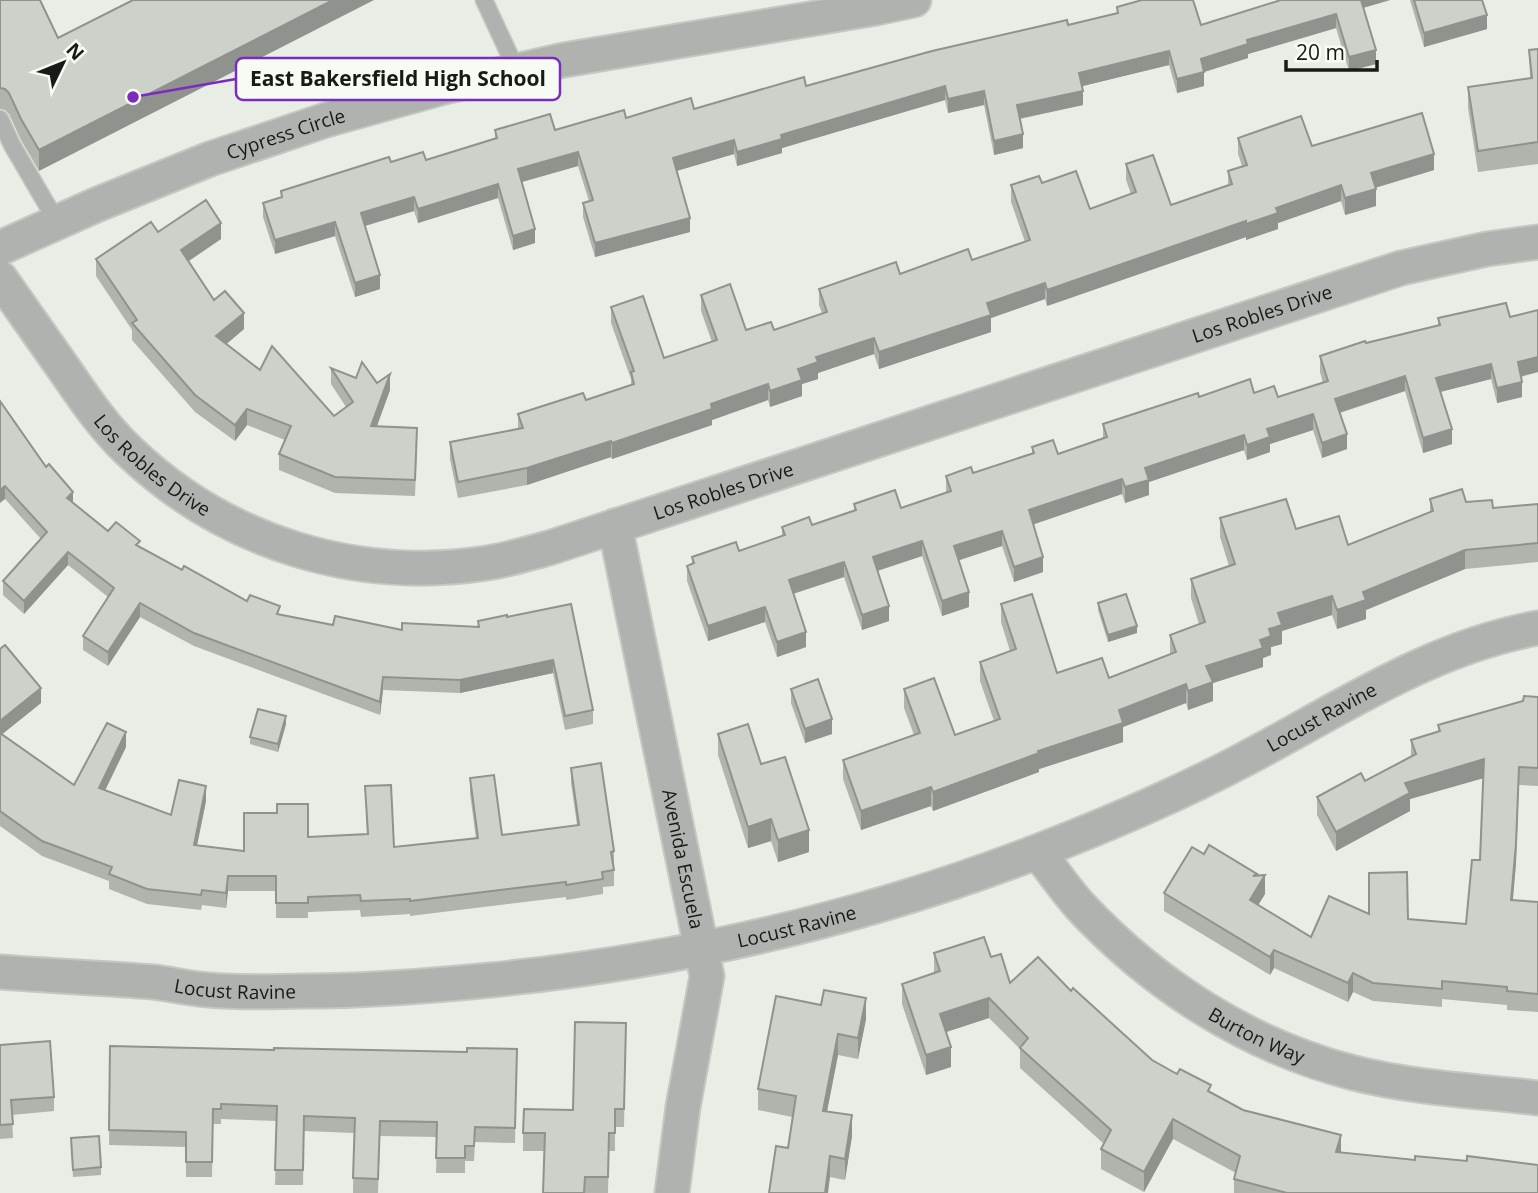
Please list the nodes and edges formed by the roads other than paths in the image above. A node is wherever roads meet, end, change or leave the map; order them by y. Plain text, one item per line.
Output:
1 (484, 0) edge
2 (914, 0) edge
3 (517, 71) junction
4 (0, 119) edge
5 (6, 148) edge
6 (57, 222) junction
7 (1538, 242) edge
8 (0, 248) edge
9 (0, 278) edge
10 (615, 526) junction
11 (1538, 628) edge
12 (1038, 852) junction
13 (701, 949) junction
14 (6, 966) edge
15 (1538, 1098) edge
16 (672, 1193) edge

1 - 3 lane
2 - 3 street, Cypress Circle
3 - 6 street, Cypress Circle
4 - 5 lane
5 - 6 lane
6 - 8 street, Cypress Circle
7 - 10 street, Los Robles Drive
9 - 10 street, Los Robles Drive
10 - 13 street, Avenida Escuela
11 - 12 street, Locust Ravine
12 - 13 street, Locust Ravine
12 - 15 street, Burton Way
13 - 14 street, Locust Ravine
13 - 16 street, Avenida Escuela

